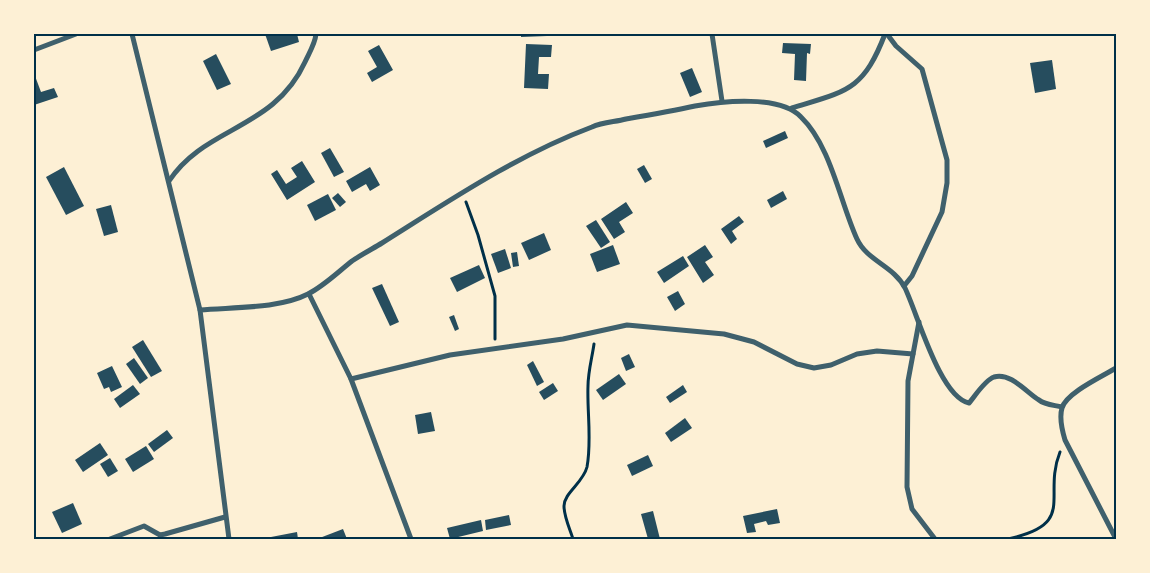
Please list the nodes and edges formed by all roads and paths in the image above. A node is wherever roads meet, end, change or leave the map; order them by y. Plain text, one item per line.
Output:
1 (76, 34) edge
2 (132, 34) edge
3 (316, 34) edge
4 (712, 34) edge
5 (886, 34) edge
6 (34, 50) edge
7 (722, 102) junction
8 (792, 108) junction
9 (169, 181) junction
10 (462, 192) junction
11 (904, 286) junction
12 (309, 294) junction
13 (200, 310) junction
14 (919, 321) junction
15 (596, 333) junction
16 (495, 347) junction
17 (913, 354) junction
18 (1116, 368) edge
19 (350, 379) junction
20 (1062, 407) junction
21 (1064, 440) junction
22 (225, 516) junction
23 (110, 539) edge
24 (229, 539) edge
25 (411, 539) edge
26 (574, 539) edge
27 (935, 539) edge
28 (1008, 539) edge
29 (1116, 539) edge

1 - 6 street
2 - 9 street
3 - 9 street
4 - 7 street
5 - 8 street
5 - 11 street
7 - 8 street
7 - 10 street
8 - 11 street
9 - 13 street
10 - 12 street
10 - 16 path
11 - 14 street
12 - 13 street
12 - 19 street
13 - 22 street
14 - 17 street
14 - 20 street
15 - 16 street
15 - 17 street
15 - 26 path
16 - 19 street
17 - 27 street
18 - 20 street
19 - 25 street
20 - 21 street
21 - 28 path
21 - 29 street
22 - 23 street
22 - 24 street

